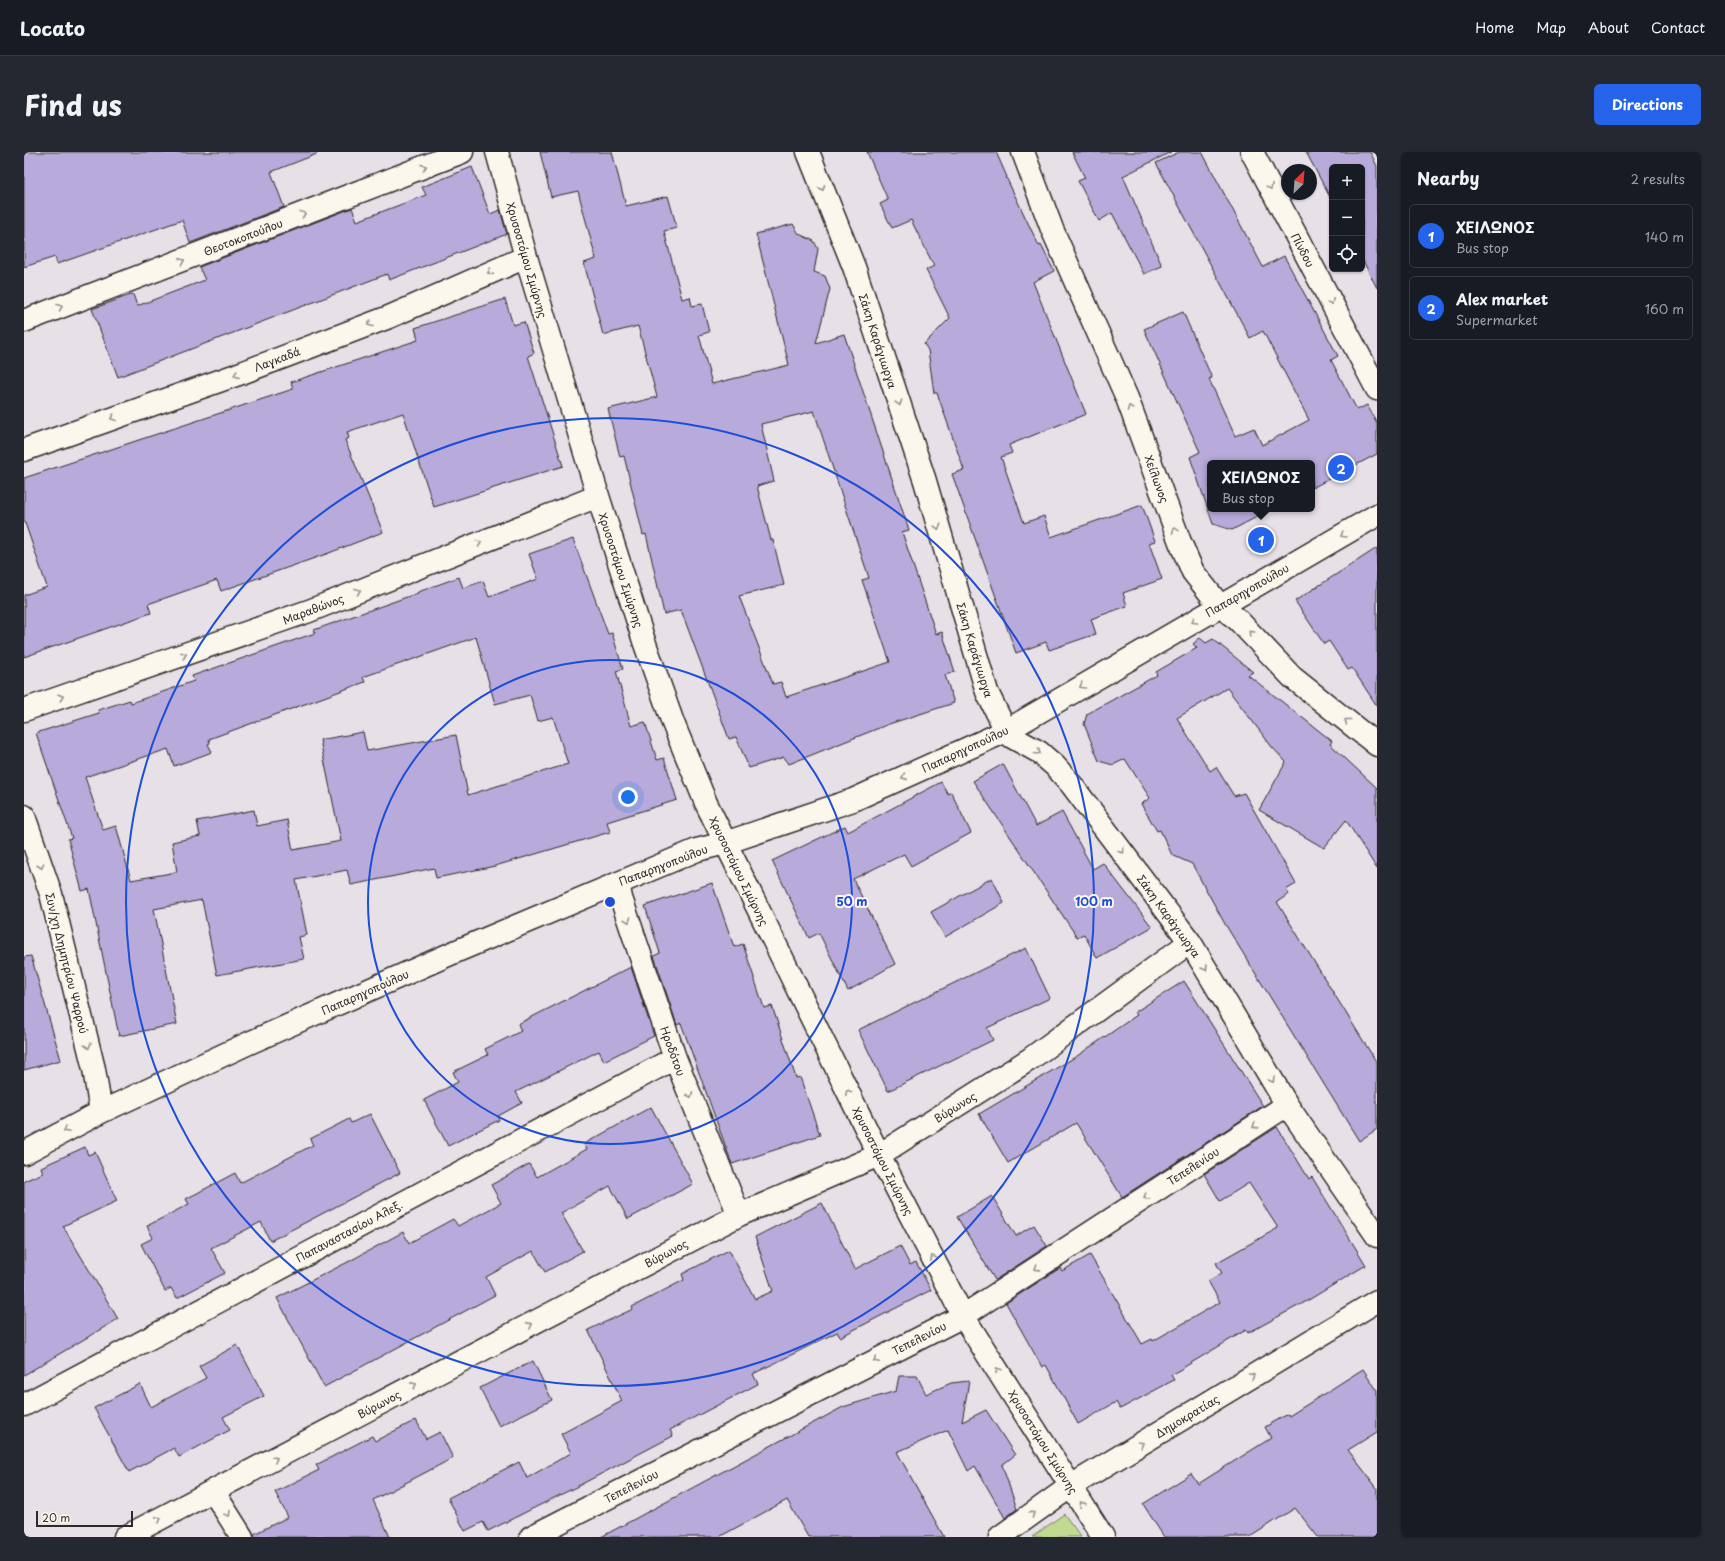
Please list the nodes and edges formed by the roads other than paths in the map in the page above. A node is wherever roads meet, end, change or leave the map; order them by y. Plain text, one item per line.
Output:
1 (462, 152) edge
2 (497, 152) edge
3 (808, 152) edge
4 (1023, 152) edge
5 (1252, 152) edge
6 (526, 257) junction
7 (24, 321) edge
8 (1377, 390) edge
9 (24, 450) edge
10 (598, 496) junction
11 (1377, 515) edge
12 (1220, 606) junction
13 (24, 710) edge
14 (1006, 731) junction
15 (1374, 739) edge
16 (24, 816) edge
17 (725, 843) junction
18 (618, 883) junction
19 (1190, 942) junction
20 (675, 1058) junction
21 (1287, 1105) junction
22 (101, 1112) junction
23 (24, 1153) edge
24 (879, 1155) junction
25 (740, 1215) junction
26 (1377, 1236) edge
27 (1377, 1301) edge
28 (963, 1316) junction
29 (24, 1405) edge
30 (1071, 1486) junction
31 (213, 1491) junction
32 (125, 1537) edge
33 (242, 1537) edge
34 (531, 1537) edge
35 (1000, 1537) edge
36 (1103, 1537) edge

7 -> 1 street, Θεοτοκοπούλου
2 - 6 street, Χρυσοστόμου Σμύρνης
3 -> 14 street, Σάκη Καράγιωργα
12 -> 4 street, Χείλωνος
5 -> 8 street, Πίνδου
6 -> 9 street, Λαγκαδά
6 - 10 street, Χρυσοστόμου Σμύρνης
13 -> 10 street, Μαραθώνος
10 - 17 street, Χρυσοστόμου Σμύρνης
11 -> 12 street, Παπαρηγοπούλου
12 -> 14 street, Παπαρηγοπούλου
15 -> 12 street, Χείλωνος
14 -> 17 street, Παπαρηγοπούλου
14 -> 19 street, Σάκη Καράγιωργα
16 -> 22 street, Συν/χη Δημητρίου Ψαρρού
17 - 18 street, Παπαρηγοπούλου
24 -> 17 street, Χρυσοστόμου Σμύρνης
18 -> 20 street, Ηροδότου
18 - 22 street, Παπαρηγοπούλου
19 -> 21 street, Σάκη Καράγιωργα
19 - 24 street, Βύρωνος
20 -> 25 street, Ηροδότου
20 - 29 street, Παπαναστασίου Αλεξ.
21 - 26 street, Σάκη Καράγιωργα
21 -> 28 street, Τεπελενίου
22 -> 23 street, Παπαρηγοπούλου
24 - 25 street, Βύρωνος
28 -> 24 street, Χρυσοστόμου Σμύρνης
31 -> 25 street, Βύρωνος
30 -> 27 street, Δημοκρατίας
30 -> 28 street, Χρυσοστόμου Σμύρνης
28 -> 34 street, Τεπελενίου
35 -> 30 street, Δημοκρατίας
36 -> 30 street, Χρυσοστόμου Σμύρνης
32 -> 31 street, Βύρωνος
31 -> 33 street

